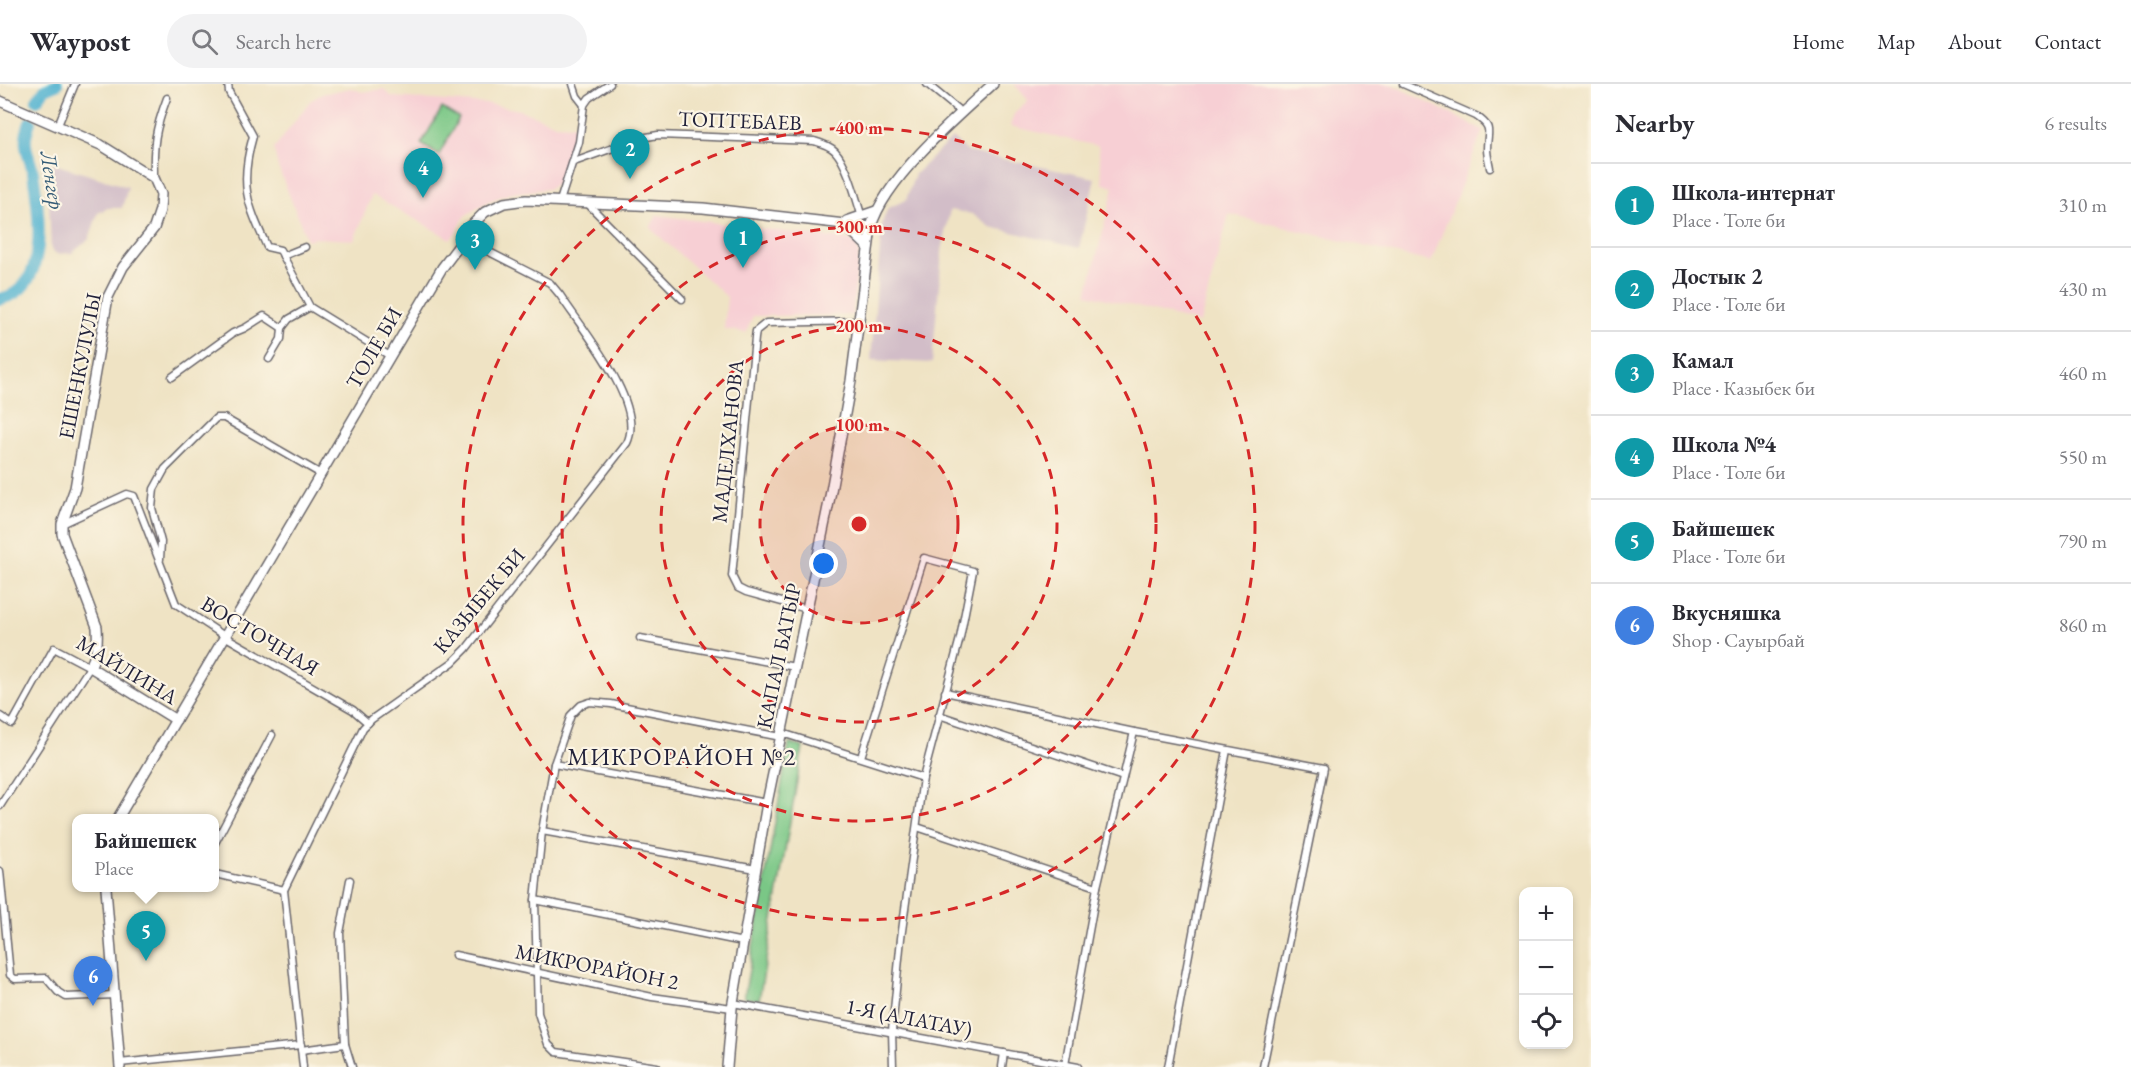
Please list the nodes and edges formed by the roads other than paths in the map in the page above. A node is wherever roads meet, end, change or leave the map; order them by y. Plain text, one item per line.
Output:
1 (75, 84) edge
2 (228, 84) edge
3 (573, 84) edge
4 (610, 84) edge
5 (927, 84) edge
6 (993, 84) edge
7 (1402, 84) edge
8 (167, 98) dead end
9 (0, 101) edge
10 (584, 105) junction
11 (961, 112) junction
12 (58, 125) junction
13 (574, 162) junction
14 (1490, 168) dead end
15 (154, 178) junction
16 (560, 201) junction
17 (586, 202) junction
18 (876, 211) junction
19 (862, 217) junction
20 (842, 223) junction
21 (872, 227) junction
22 (464, 239) junction
23 (305, 247) dead end
24 (868, 247) junction
25 (283, 256) junction
26 (682, 299) dead end
27 (310, 307) junction
28 (860, 321) junction
29 (282, 328) junction
30 (390, 356) junction
31 (269, 359) dead end
32 (172, 377) dead end
33 (321, 474) junction
34 (63, 524) junction
35 (160, 562) junction
36 (807, 609) junction
37 (226, 637) junction
38 (640, 638) dead end
39 (90, 667) junction
40 (795, 667) junction
41 (945, 692) junction
42 (939, 715) junction
43 (0, 716) edge
44 (176, 720) junction
45 (368, 723) junction
46 (1134, 732) junction
47 (272, 735) dead end
48 (781, 735) junction
49 (1227, 750) junction
50 (861, 757) junction
51 (554, 764) junction
52 (1123, 777) junction
53 (923, 778) junction
54 (767, 803) junction
55 (0, 806) edge
56 (121, 814) edge
57 (917, 827) junction
58 (542, 831) junction
59 (219, 835) edge
60 (756, 869) junction
61 (0, 871) edge
62 (219, 875) edge
63 (350, 880) dead end
64 (1096, 887) junction
65 (284, 890) junction
66 (106, 892) edge
67 (536, 900) junction
68 (743, 942) junction
69 (455, 955) dead end
70 (538, 973) junction
71 (115, 995) junction
72 (733, 1005) junction
73 (892, 1031) junction
74 (345, 1044) junction
75 (301, 1048) junction
76 (1004, 1053) junction
77 (119, 1065) edge
78 (1065, 1065) junction
79 (303, 1067) edge
80 (352, 1067) edge
81 (657, 1067) edge
82 (727, 1067) edge
83 (892, 1067) edge
84 (1002, 1067) edge
85 (1078, 1067) edge
86 (1168, 1067) edge
87 (1263, 1067) edge

1 - 12 street
2 - 25 street
3 - 10 street
4 - 10 street
5 - 11 street
6 - 11 main road, КАПАЛ БАТЫР
7 - 14 street
8 - 15 street
9 - 12 main road
10 - 13 street
11 - 18 main road, КАПАЛ БАТЫР
12 - 15 main road
13 - 16 street
13 - 19 street, ТОПТЕБАЕВ
15 - 34 main road, ЕШЕНКУЛУЛЫ
16 - 17 main road, ТОЛЕ БИ
16 - 22 main road, ТОЛЕ БИ
17 - 20 main road, ТОЛЕ БИ
17 - 26 street
18 - 19 main road
18 - 21 main road, КАПАЛ БАТЫР
19 - 20 main road
20 - 21 main road, ТОЛЕ БИ
20 - 24 main road
21 - 24 main road, КАПАЛ БАТЫР
22 - 30 main road, ТОЛЕ БИ
22 - 45 street, КАЗЫБЕК БИ
23 - 25 street
24 - 28 main road, КАПАЛ БАТЫР
25 - 27 street
27 - 29 street
27 - 30 street
28 - 36 main road, КАПАЛ БАТЫР
28 - 36 street, МАДЕЛХАНОВА
29 - 31 street
29 - 32 street
30 - 33 main road, ТОЛЕ БИ
33 - 35 street
33 - 37 main road, ТОЛЕ БИ
34 - 35 street, ВОСТОЧНАЯ
34 - 39 main road
35 - 37 street, ВОСТОЧНАЯ
36 - 40 main road, КАПАЛ БАТЫР
37 - 44 main road, ТОЛЕ БИ
37 - 45 street, ВОСТОЧНАЯ
38 - 40 street
39 - 43 street, МАЙЛИНА
39 - 44 main road, МАЙЛИНА
39 - 55 street
40 - 48 main road, КАПАЛ БАТЫР
41 - 42 street
41 - 46 street
41 - 50 street
42 - 52 street
42 - 53 street
44 - 56 main road, ТОЛЕ БИ
45 - 65 street, КАЗЫБЕК БИ
46 - 49 street
46 - 52 street
47 - 59 street
48 - 50 street
48 - 51 street
48 - 54 main road, КАПАЛ БАТЫР
49 - 86 street
49 - 87 street
50 - 53 street
51 - 54 street
51 - 58 street
52 - 64 street
53 - 57 street
54 - 60 main road, КАПАЛ БАТЫР
57 - 64 street
57 - 73 street
58 - 60 street
58 - 67 street
60 - 68 main road, КАПАЛ БАТЫР
61 - 71 street
62 - 65 street
63 - 74 street
64 - 78 street
65 - 75 street
66 - 71 main road
67 - 68 street
67 - 70 street
68 - 72 main road, КАПАЛ БАТЫР
69 - 70 street, МИКРОРАЙОН 2
70 - 72 street, МИКРОРАЙОН 2
70 - 81 street
71 - 77 main road
72 - 73 street, 1-Я (АЛАТАУ)
72 - 82 main road, КАПАЛ БАТЫР
73 - 76 street, 1-Я (АЛАТАУ)
73 - 83 street
74 - 75 street
74 - 80 street
75 - 77 street
75 - 79 street
76 - 78 street, 1-Я (АЛАТАУ)
76 - 84 street
78 - 85 street, 1-Я (АЛАТАУ)

